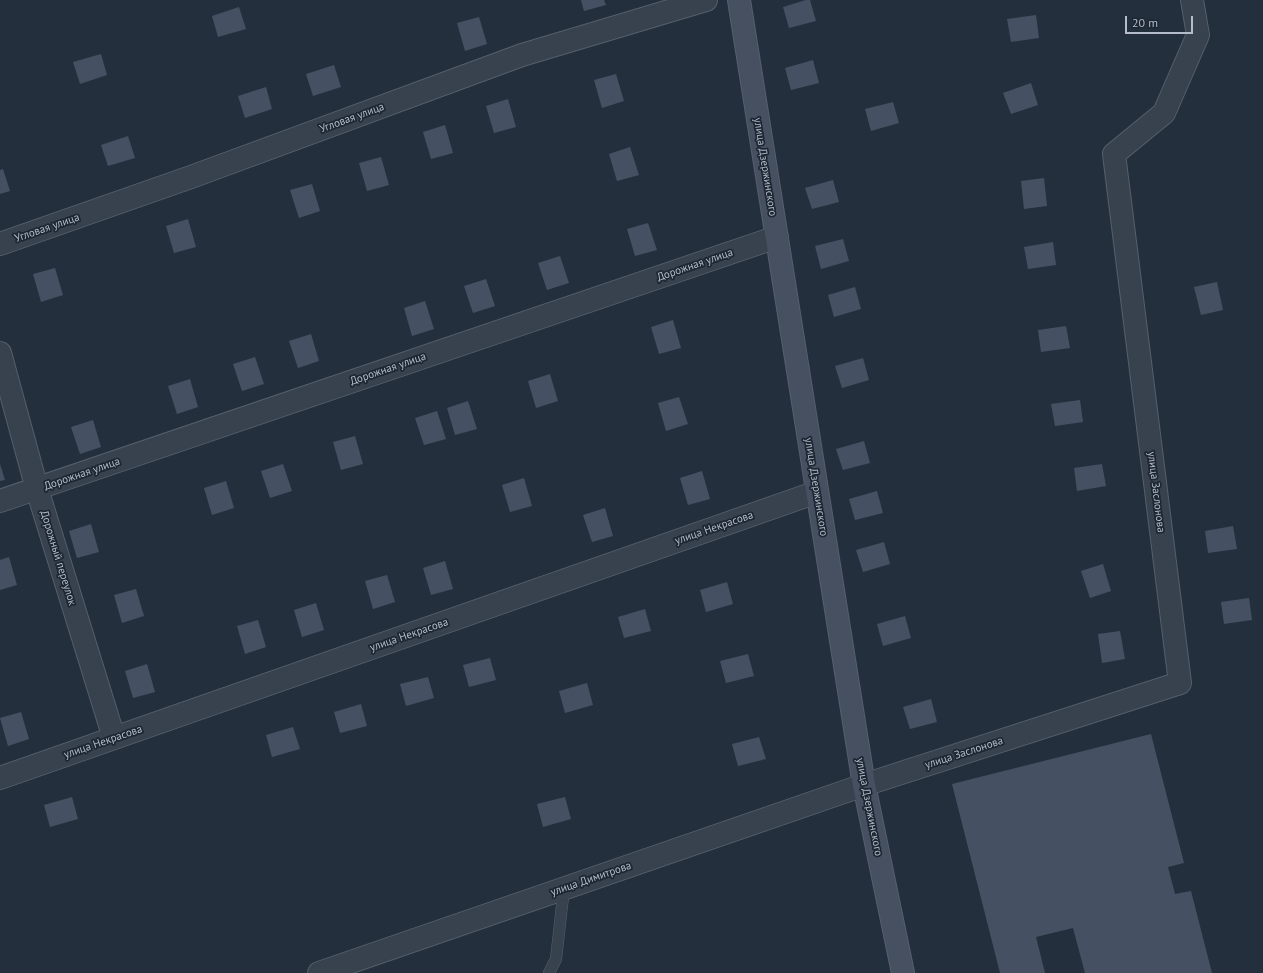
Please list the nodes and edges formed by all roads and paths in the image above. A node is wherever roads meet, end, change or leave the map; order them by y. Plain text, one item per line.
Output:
1 (706, 0) edge
2 (739, 0) edge
3 (1192, 0) edge
4 (777, 237) junction
5 (0, 244) edge
6 (0, 353) edge
7 (37, 489) junction
8 (817, 492) junction
9 (0, 502) edge
10 (114, 738) junction
11 (0, 778) edge
12 (864, 785) junction
13 (564, 888) junction
14 (319, 973) edge
15 (548, 973) edge
16 (903, 973) edge

1 - 5 street, Угловая улица
2 - 4 main road, улица Дзержинского
3 - 12 street, улица Заслонова
4 - 7 street, Дорожная улица
4 - 8 main road, улица Дзержинского
6 - 7 street, Дорожный переулок
7 - 9 street, Дорожная улица
7 - 10 street, Дорожный переулок
8 - 10 street, улица Некрасова
8 - 12 main road, улица Дзержинского
10 - 11 street, улица Некрасова
12 - 13 street, улица Димитрова
12 - 16 main road, улица Дзержинского
13 - 14 street, улица Димитрова
13 - 15 lane

